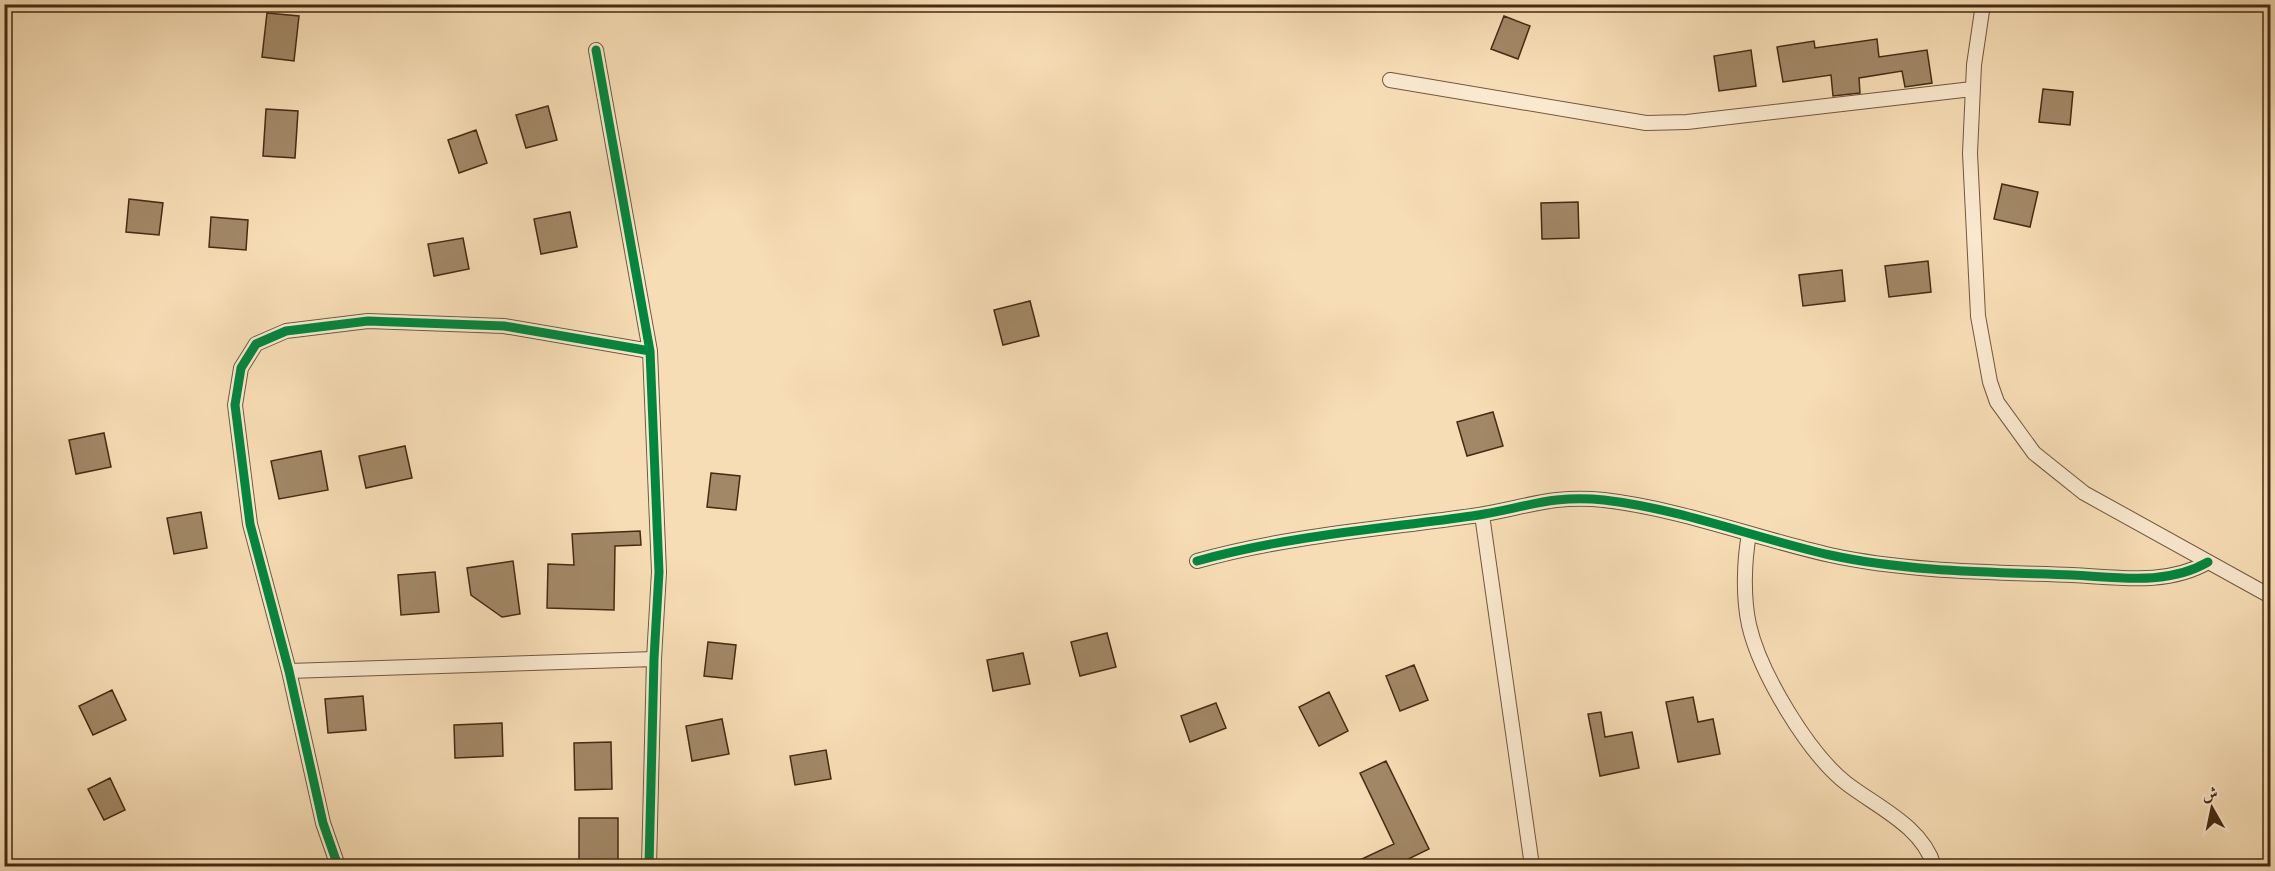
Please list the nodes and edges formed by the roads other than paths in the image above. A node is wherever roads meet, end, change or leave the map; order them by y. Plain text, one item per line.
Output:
1 (1983, 4) edge
2 (596, 50) dead end
3 (1390, 80) dead end
4 (1972, 89) junction
5 (650, 351) junction
6 (1482, 514) junction
7 (1749, 534) junction
8 (1197, 561) dead end
9 (2208, 562) junction
10 (2271, 596) edge
11 (654, 659) junction
12 (289, 671) junction
13 (338, 867) edge
14 (649, 867) edge
15 (1532, 867) edge
16 (1934, 867) edge

1 - 4 street
2 - 5 street
3 - 4 street
4 - 9 street
5 - 11 street
5 - 12 street
6 - 7 street
6 - 8 street
6 - 15 street
7 - 9 street
7 - 16 street
9 - 10 street
11 - 12 street
11 - 14 street
12 - 13 street

